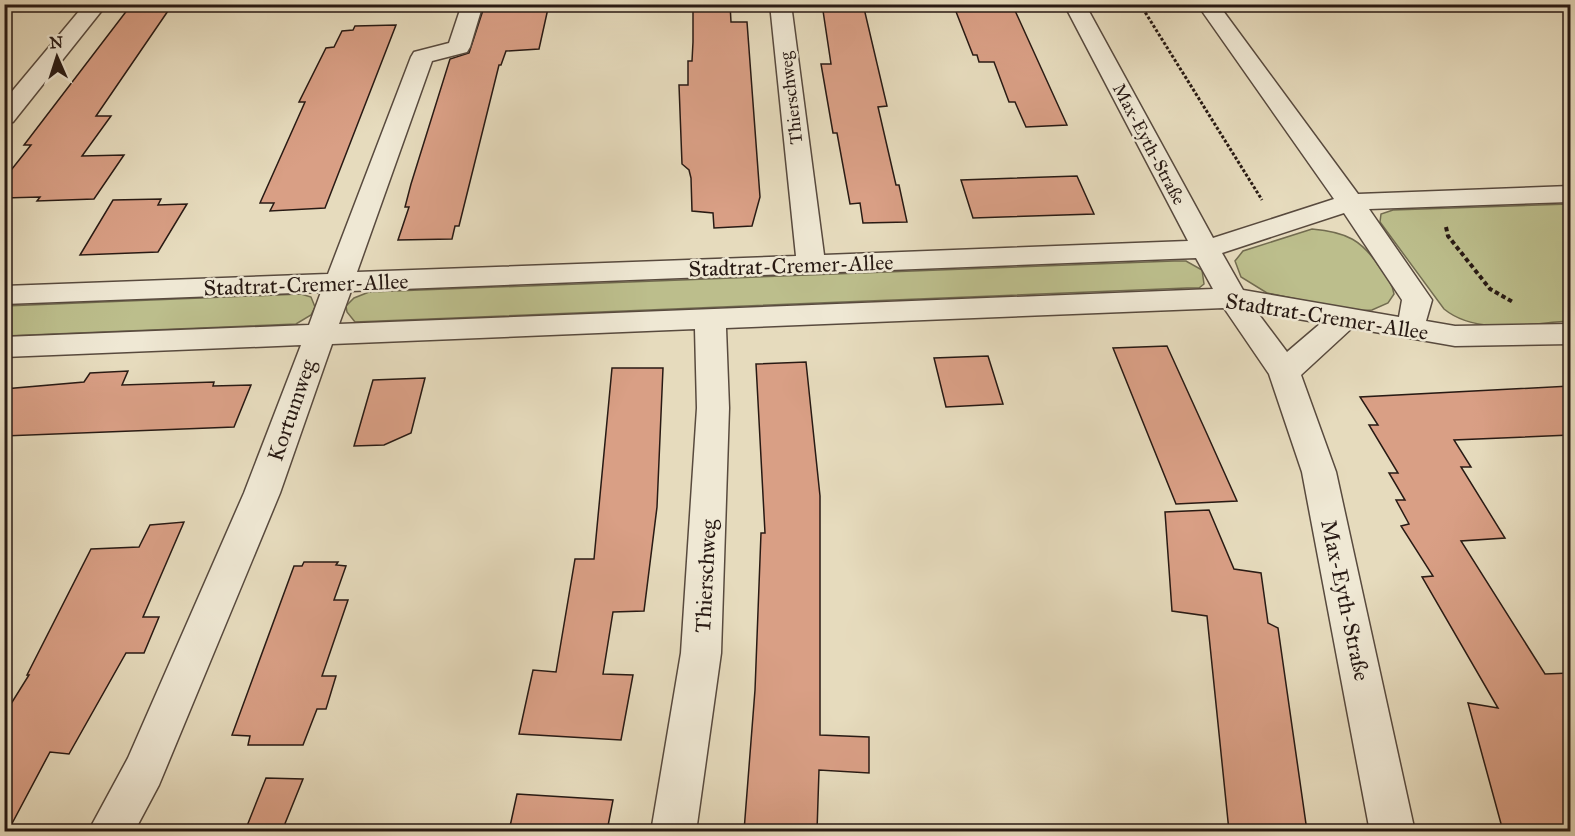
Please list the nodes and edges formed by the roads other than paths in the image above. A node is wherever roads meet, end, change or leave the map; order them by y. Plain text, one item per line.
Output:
1 (97, 4) edge
2 (473, 4) edge
3 (780, 4) edge
4 (1074, 4) edge
5 (1207, 4) edge
6 (4, 117) edge
7 (1570, 194) edge
8 (1350, 202) junction
9 (1205, 249) junction
10 (811, 264) junction
11 (338, 283) junction
12 (4, 295) edge
13 (1232, 298) junction
14 (1346, 317) junction
15 (710, 318) junction
16 (1406, 328) junction
17 (318, 333) junction
18 (1570, 334) edge
19 (4, 347) edge
20 (1284, 372) junction
21 (111, 831) edge
22 (673, 831) edge
23 (1393, 831) edge

1 - 6 street
2 - 11 street, Kortumweg
3 - 10 street, Thierschweg
4 - 9 street, Max-Eyth-Straße
5 - 8 street
7 - 8 street, Stadtrat-Cremer-Allee
8 - 9 street, Stadtrat-Cremer-Allee
8 - 16 street
9 - 10 street, Stadtrat-Cremer-Allee
9 - 13 street, Max-Eyth-Straße
10 - 11 street, Stadtrat-Cremer-Allee
11 - 12 street, Stadtrat-Cremer-Allee
11 - 17 street, Kortumweg
13 - 14 street, Stadtrat-Cremer-Allee
13 - 15 street, Stadtrat-Cremer-Allee
13 - 20 street, Max-Eyth-Straße
14 - 16 street, Stadtrat-Cremer-Allee
14 - 20 street
15 - 17 street, Stadtrat-Cremer-Allee
15 - 22 street, Thierschweg
16 - 18 street, Stadtrat-Cremer-Allee
17 - 19 street, Stadtrat-Cremer-Allee
17 - 21 street, Kortumweg
20 - 23 street, Max-Eyth-Straße

